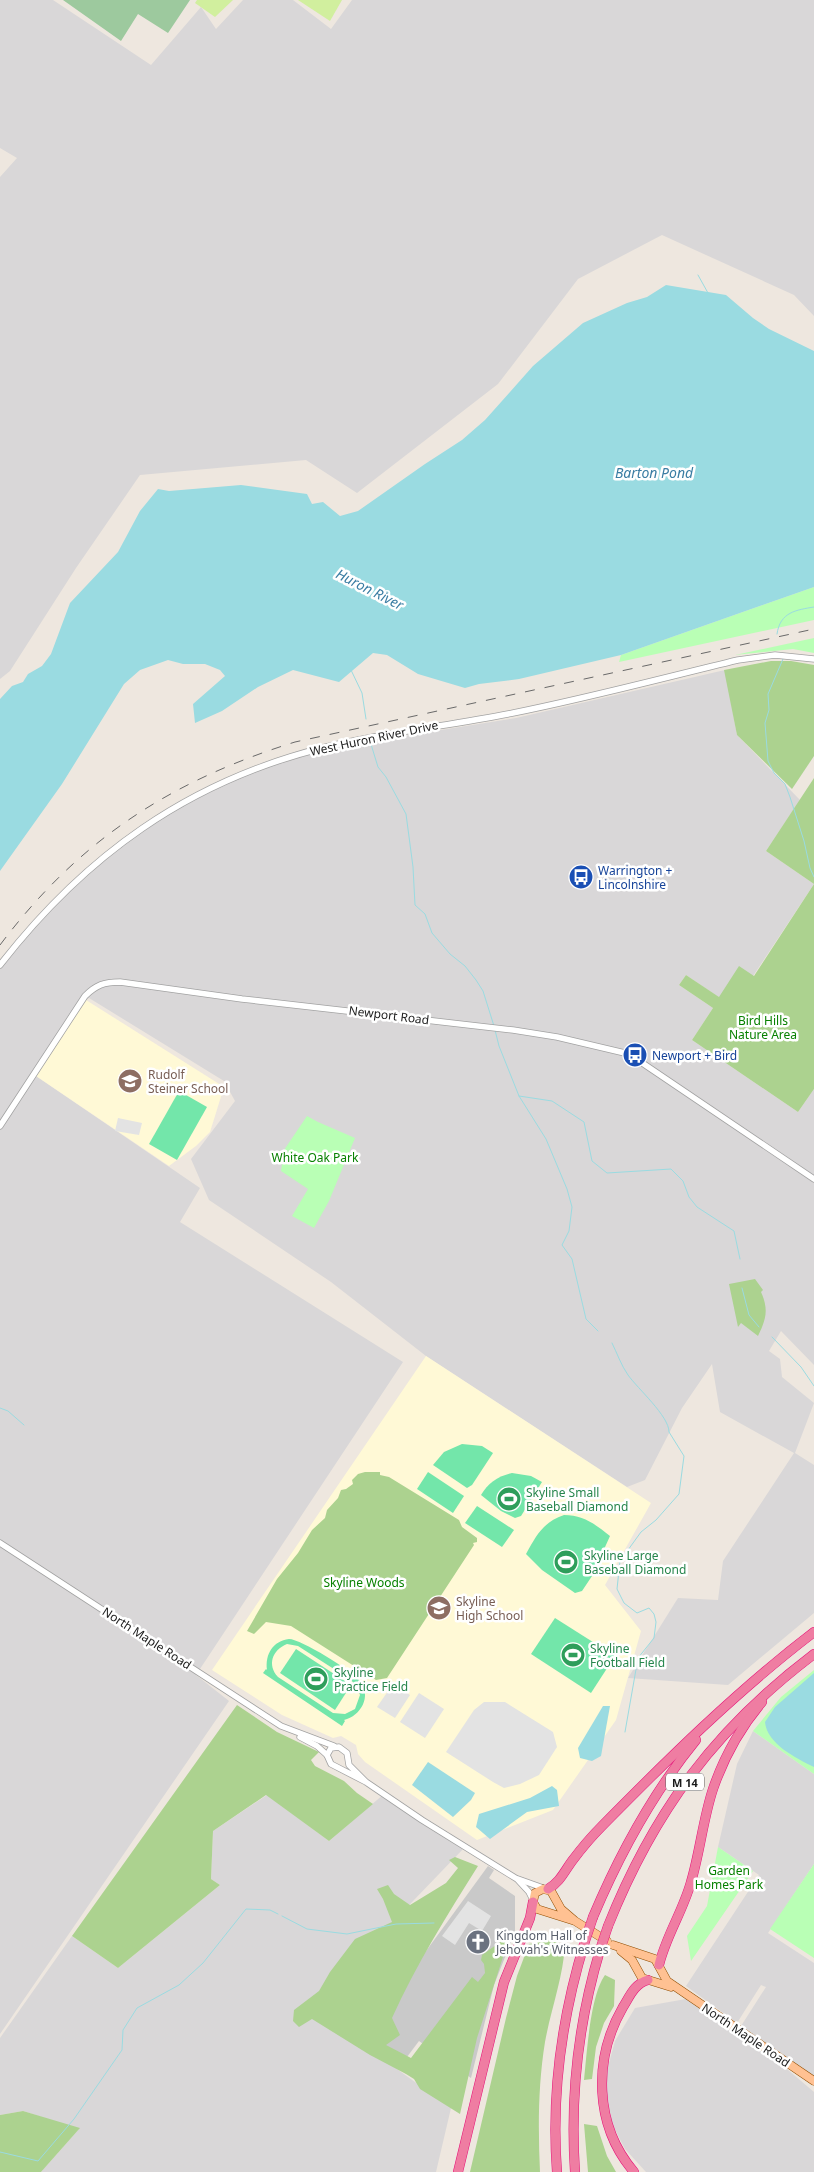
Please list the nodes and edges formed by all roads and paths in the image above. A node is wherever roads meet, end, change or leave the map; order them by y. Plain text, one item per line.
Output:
1 (814, 659) edge
2 (0, 965) edge
3 (0, 1126) edge
4 (814, 1179) edge
5 (0, 1543) edge
6 (814, 1632) edge
7 (814, 1654) edge
8 (799, 1666) junction
9 (734, 1697) junction
10 (295, 1732) junction
11 (334, 1746) junction
12 (327, 1755) junction
13 (347, 1760) junction
14 (338, 1767) junction
15 (366, 1782) junction
16 (517, 1879) junction
17 (547, 1889) junction
18 (556, 1900) junction
19 (533, 1901) junction
20 (544, 1912) junction
21 (575, 1921) junction
22 (613, 1945) junction
23 (647, 1957) junction
24 (659, 1967) junction
25 (637, 1970) junction
26 (648, 1980) junction
27 (678, 1990) junction
28 (814, 2081) edge
29 (458, 2172) edge
30 (557, 2172) edge
31 (575, 2172) edge
32 (634, 2172) edge

1 - 2 street, West Huron River Drive
3 - 4 street, Newport Road
5 - 10 street, North Maple Road
6 - 9 highway, M 14
7 - 8 highway, M 14
8 - 24 highway
8 - 31 highway, M 14, bridge
9 - 17 highway
9 - 30 highway, M 14, bridge
10 - 11 street, North Maple Road
10 - 12 street, North Maple Road
11 - 12 street
11 - 13 street
12 - 14 street
13 - 14 street
13 - 15 street
14 - 15 street
15 - 16 street
16 - 17 street
16 - 19 street
17 - 18 main road
17 - 19 main road
18 - 20 main road
18 - 21 main road, North Maple Road
19 - 20 main road
19 - 29 highway
20 - 21 main road, North Maple Road
21 - 22 main road, North Maple Road
22 - 23 main road, North Maple Road
22 - 25 main road, North Maple Road
23 - 24 main road, North Maple Road
23 - 25 main road
24 - 26 main road
24 - 27 main road, North Maple Road
25 - 26 main road, North Maple Road
26 - 27 main road, North Maple Road
26 - 32 highway
27 - 28 main road, North Maple Road

